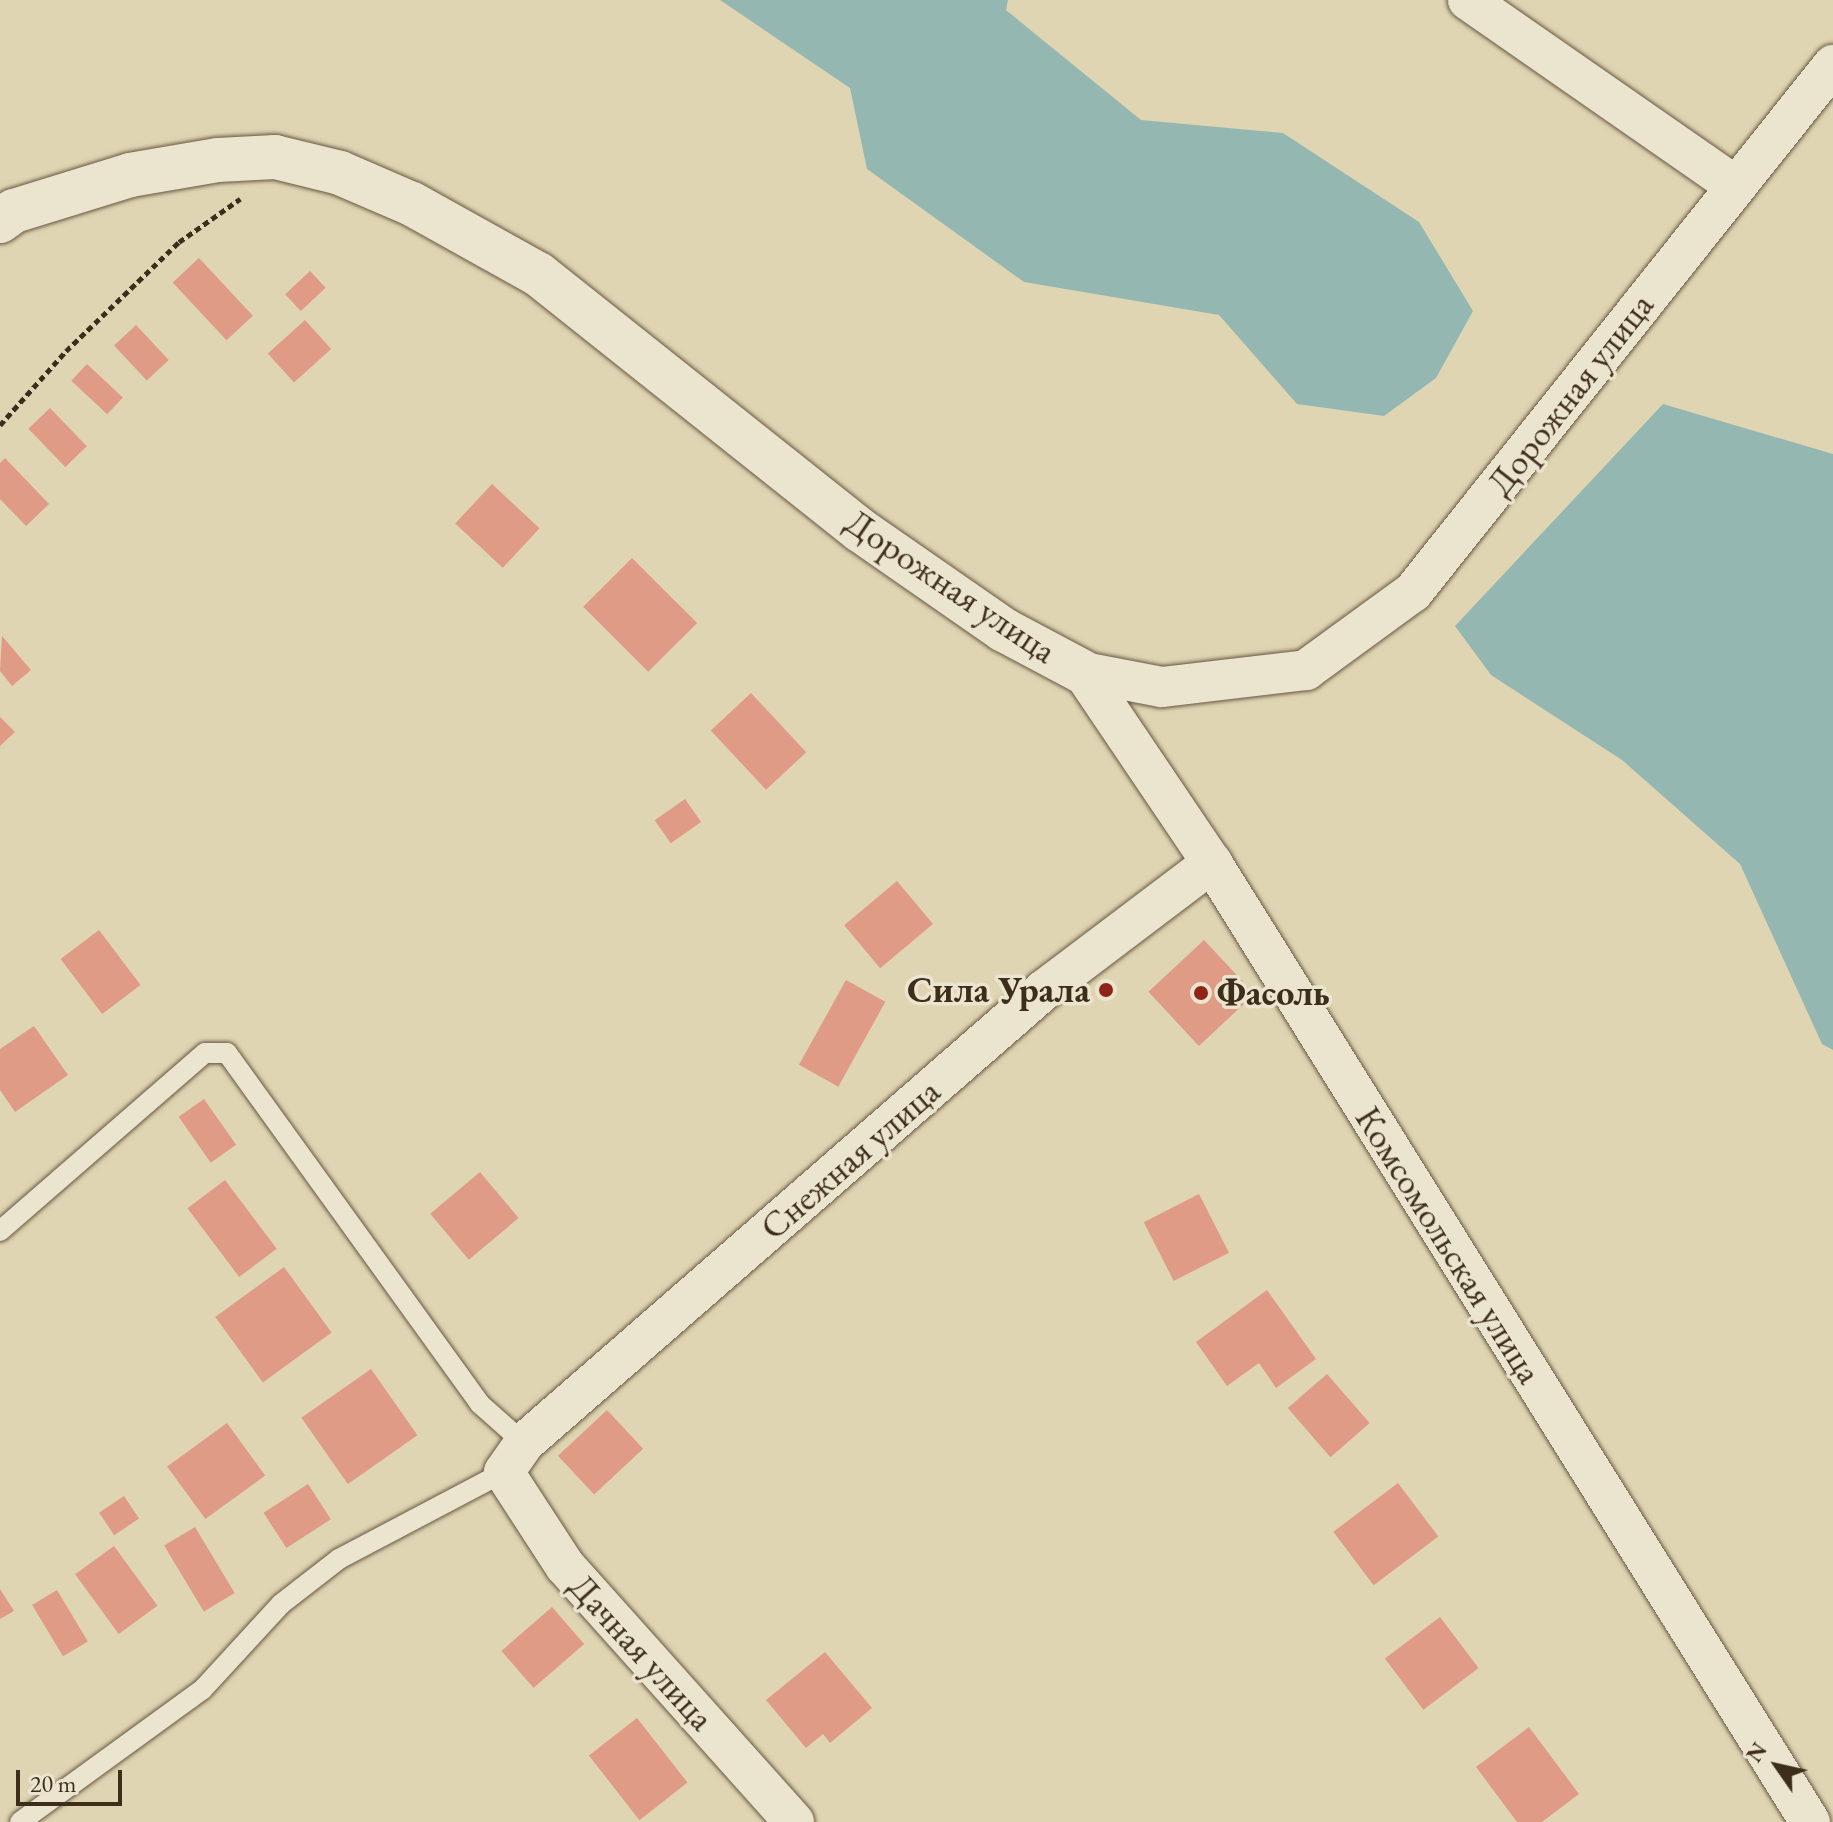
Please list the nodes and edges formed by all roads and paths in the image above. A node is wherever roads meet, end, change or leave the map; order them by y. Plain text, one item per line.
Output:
1 (1468, 0) edge
2 (1833, 65) edge
3 (1736, 186) junction
4 (246, 195) dead end
5 (0, 221) edge
6 (0, 425) edge
7 (1083, 672) junction
8 (1212, 863) junction
9 (0, 1231) edge
10 (514, 1457) junction
11 (20, 1822) edge
12 (794, 1822) edge
13 (1810, 1822) edge

1 - 3 street
2 - 3 street, Дорожная улица
3 - 7 street, Дорожная улица
4 - 6 path
5 - 7 street, Дорожная улица
7 - 8 street, Комсомольская улица
8 - 10 street, Снежная улица
8 - 13 street, Комсомольская улица
9 - 10 lane
10 - 11 lane
10 - 12 street, Дачная улица

